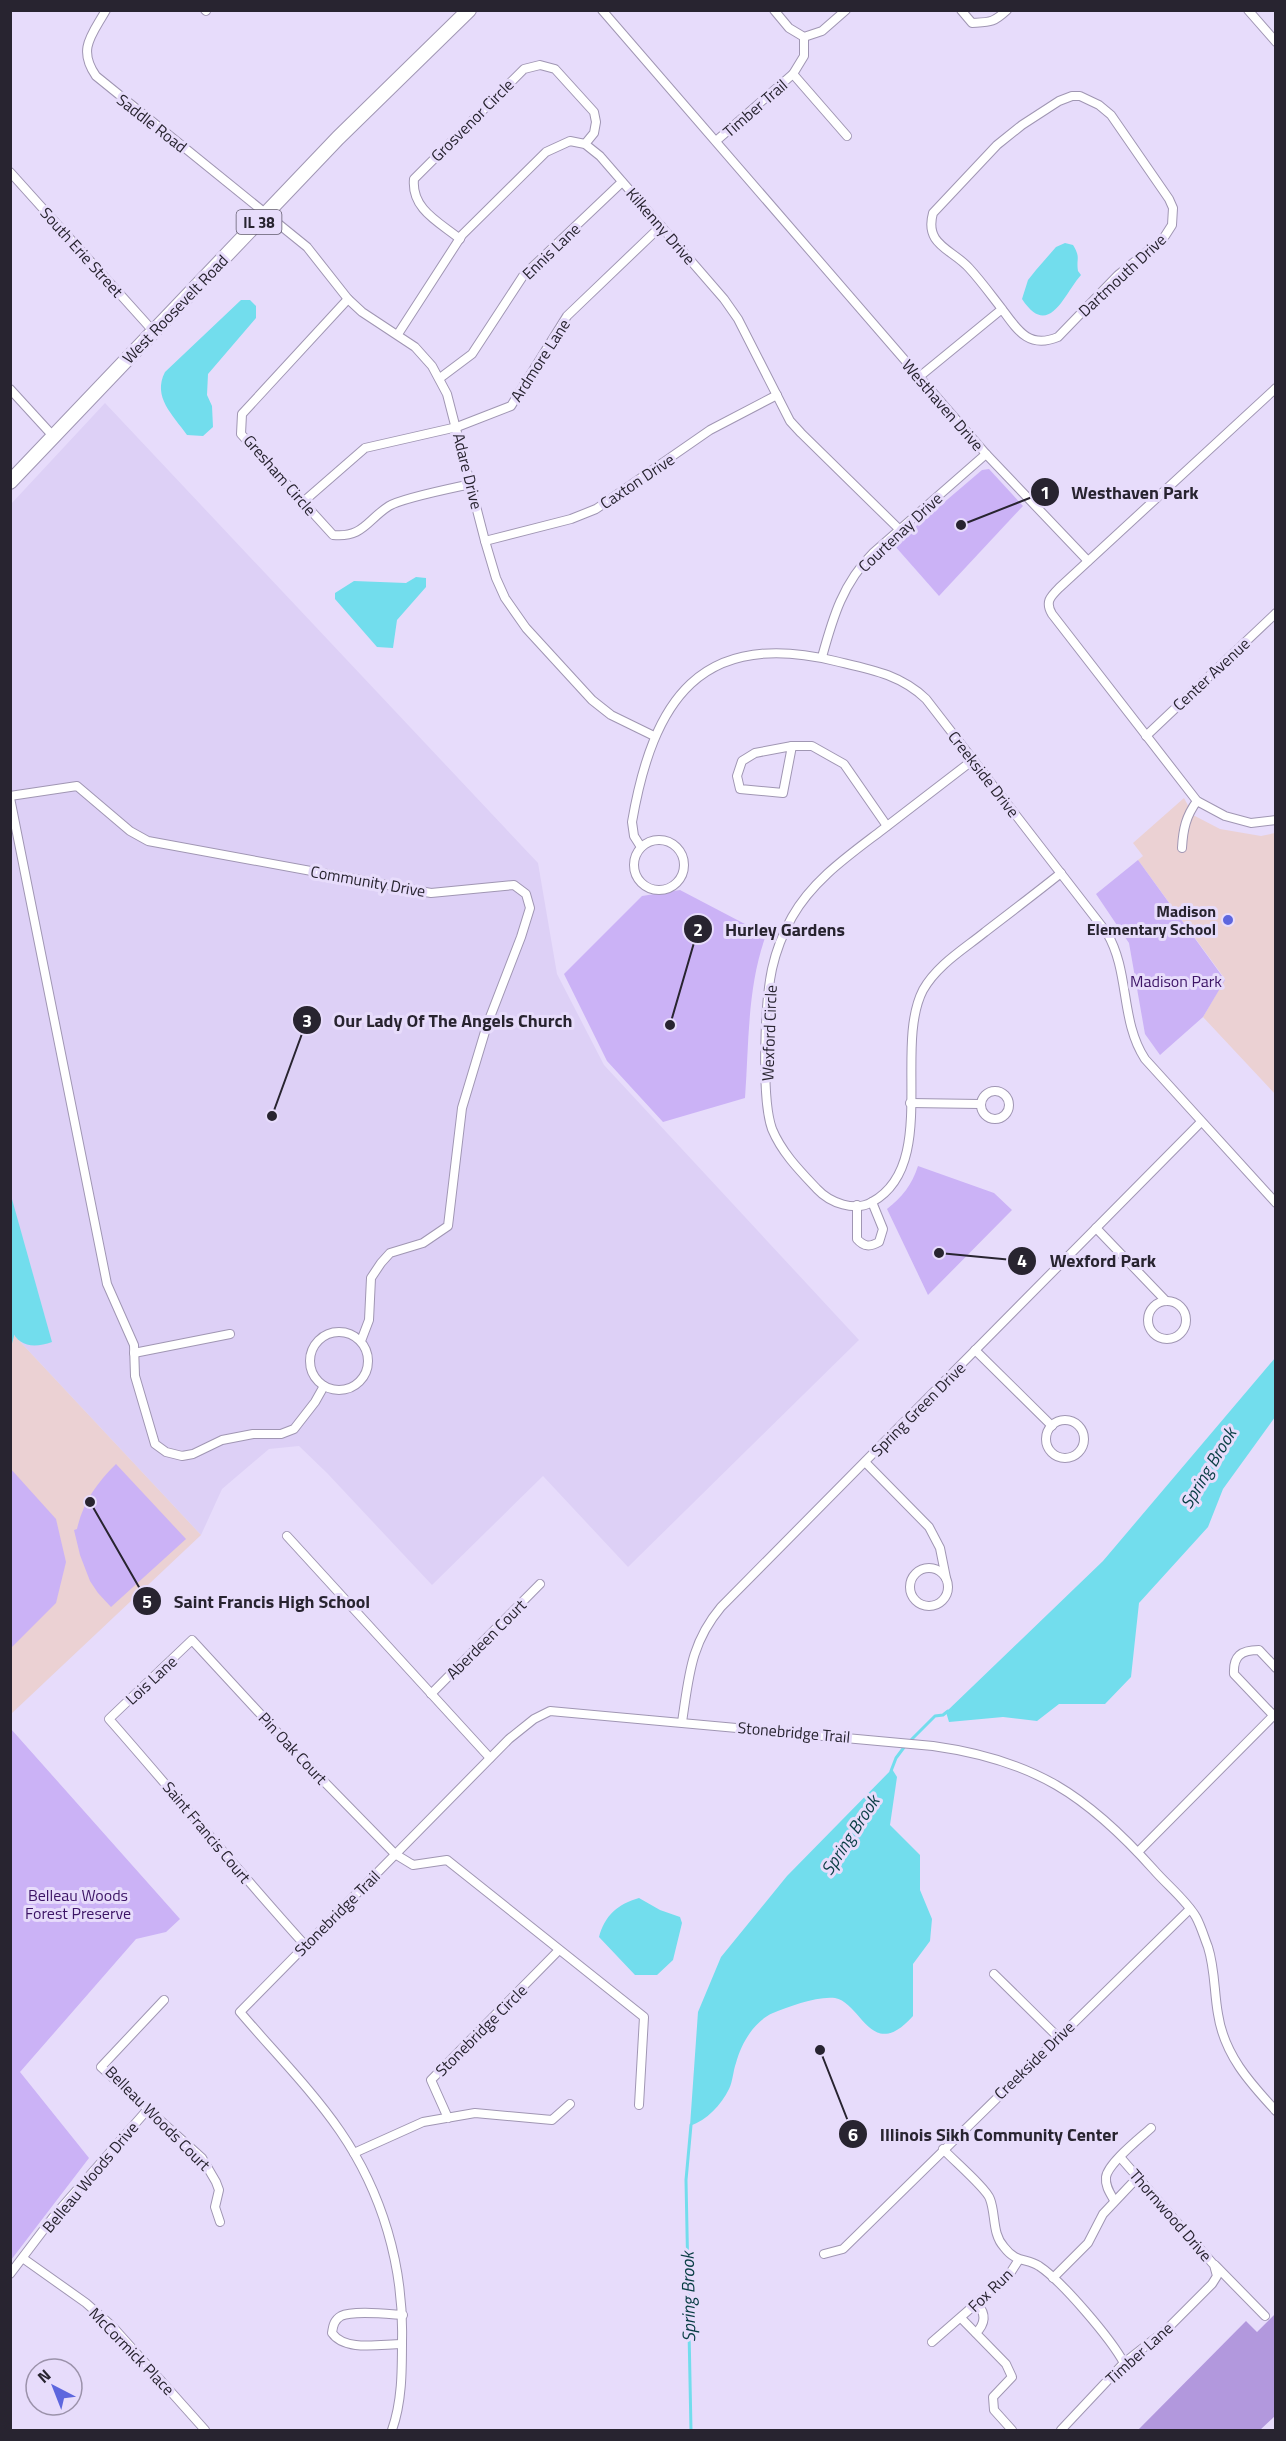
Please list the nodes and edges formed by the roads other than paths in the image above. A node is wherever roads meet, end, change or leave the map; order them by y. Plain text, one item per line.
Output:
1 (106, 10) edge
2 (469, 10) edge
3 (603, 10) edge
4 (774, 10) edge
5 (846, 10) edge
6 (961, 10) edge
7 (1007, 10) edge
8 (1248, 10) edge
9 (804, 37) junction
10 (1275, 42) edge
11 (793, 74) junction
12 (847, 136) dead end
13 (716, 141) junction
14 (585, 144) junction
15 (10, 172) edge
16 (622, 182) junction
17 (267, 213) junction
18 (661, 226) junction
19 (460, 239) junction
20 (348, 299) junction
21 (1002, 309) junction
22 (154, 332) junction
23 (398, 334) junction
24 (919, 377) junction
25 (440, 378) junction
26 (1275, 388) edge
27 (10, 389) edge
28 (777, 395) junction
29 (457, 428) junction
30 (53, 436) junction
31 (986, 454) junction
32 (10, 482) edge
33 (471, 484) junction
34 (303, 502) junction
35 (900, 530) junction
36 (485, 541) junction
37 (1088, 561) junction
38 (1275, 613) edge
39 (822, 657) junction
40 (654, 736) junction
41 (1146, 736) junction
42 (792, 746) junction
43 (973, 760) junction
44 (10, 797) edge
45 (1197, 801) junction
46 (1275, 820) edge
47 (887, 826) junction
48 (641, 847) junction
49 (1182, 848) dead end
50 (1061, 873) junction
51 (910, 1103) junction
52 (980, 1104) dead end
53 (1201, 1122) junction
54 (872, 1202) junction
55 (1275, 1203) edge
56 (857, 1205) junction
57 (1096, 1228) junction
58 (1166, 1301) junction
59 (230, 1334) dead end
60 (361, 1341) junction
61 (975, 1350) junction
62 (134, 1353) junction
63 (324, 1386) junction
64 (1052, 1426) junction
65 (865, 1462) junction
66 (288, 1536) dead end
67 (946, 1578) junction
68 (540, 1584) dead end
69 (192, 1640) joint
70 (1275, 1668) edge
71 (431, 1694) junction
72 (1274, 1714) edge
73 (109, 1719) joint
74 (682, 1722) junction
75 (490, 1758) junction
76 (1138, 1852) junction
77 (395, 1854) junction
78 (1190, 1909) junction
79 (305, 1945) junction
80 (560, 1950) junction
81 (994, 1974) dead end
82 (164, 2000) dead end
83 (1058, 2037) junction
84 (570, 2104) dead end
85 (639, 2105) dead end
86 (148, 2109) junction
87 (1275, 2110) edge
88 (448, 2118) junction
89 (1151, 2127) dead end
90 (942, 2150) junction
91 (354, 2153) junction
92 (1120, 2157) junction
93 (1138, 2177) junction
94 (1114, 2200) junction
95 (220, 2222) dead end
96 (824, 2254) dead end
97 (24, 2259) junction
98 (1018, 2261) junction
99 (1214, 2265) junction
100 (10, 2274) edge
101 (1053, 2278) junction
102 (1215, 2280) junction
103 (1230, 2282) junction
104 (977, 2304) junction
105 (403, 2315) junction
106 (1265, 2316) dead end
107 (961, 2318) junction
108 (976, 2334) junction
109 (933, 2342) dead end
110 (402, 2344) junction
111 (1124, 2363) junction
112 (205, 2430) edge
113 (392, 2430) edge
114 (1012, 2430) edge
115 (1061, 2430) edge

1 - 17 street, Saddle Road
2 - 17 main road, West Roosevelt Road / IL 38
3 - 13 street, Westhaven Drive
4 - 9 street
5 - 9 street
6 - 7 street
8 - 10 street
9 - 11 street, Timber Trail
11 - 12 street, Timber Trail
11 - 13 street, Timber Trail
13 - 24 street, Westhaven Drive
14 - 16 street, Kilkenny Drive
14 - 19 street
14 - 19 street, Grosvenor Circle
15 - 22 street, South Erie Street
16 - 18 street, Kilkenny Drive
16 - 25 street, Ennis Lane
17 - 20 street, Adare Drive
17 - 22 main road, West Roosevelt Road / IL 38
18 - 28 street, Kilkenny Drive
18 - 29 street, Ardmore Lane
19 - 23 street
20 - 23 street, Adare Drive
20 - 34 street, Gresham Circle
21 - 21 street, Dartmouth Drive
21 - 24 street
22 - 30 main road, West Roosevelt Road / IL 38
23 - 25 street, Adare Drive
24 - 31 street, Westhaven Drive
25 - 29 street, Adare Drive
26 - 37 street
27 - 30 street
28 - 35 street, Kilkenny Drive
28 - 36 street, Caxton Drive
29 - 33 street, Adare Drive
29 - 34 street, Ardmore Lane
30 - 32 main road, West Roosevelt Road / IL 38
31 - 35 street, Courtenay Drive
31 - 37 street, Westhaven Drive
33 - 34 street, Gresham Circle
33 - 36 street, Adare Drive
35 - 39 street, Courtenay Drive
36 - 40 street, Adare Drive
37 - 41 street
38 - 41 street, Center Avenue
39 - 40 street, Creekside Drive
39 - 43 street, Creekside Drive
40 - 48 street, Creekside Drive
41 - 45 street
42 - 42 street
42 - 47 street
43 - 47 street, Wexford Circle
43 - 50 street, Creekside Drive
44 - 60 street, Community Drive
44 - 62 street, Community Drive
45 - 46 street
45 - 49 street
47 - 56 street, Wexford Circle
48 - 48 street, Creekside Drive
50 - 51 street
50 - 53 street, Creekside Drive
51 - 52 street
51 - 54 street
53 - 55 street, Creekside Drive
53 - 57 street, Spring Green Drive
54 - 56 street, Wexford Circle
54 - 56 street
57 - 58 street
57 - 61 street, Spring Green Drive
58 - 58 street
59 - 62 street
60 - 63 street, Community Drive
60 - 63 street
61 - 64 street
61 - 65 street, Spring Green Drive
62 - 63 street, Community Drive
64 - 64 street
65 - 67 street
65 - 74 street, Spring Green Drive
66 - 71 street
67 - 67 street
68 - 71 street, Aberdeen Court
69 - 73 street, Lois Lane
69 - 77 street, Pin Oak Court
70 - 72 street
71 - 75 street
72 - 76 street
73 - 79 street, Saint Francis Court
74 - 75 street, Stonebridge Trail
74 - 76 street, Stonebridge Trail
75 - 77 street, Stonebridge Trail
76 - 78 street, Stonebridge Trail
77 - 79 street, Stonebridge Trail
77 - 80 street
78 - 83 street, Creekside Drive
78 - 87 street, Stonebridge Trail
79 - 91 street, Stonebridge Trail
80 - 85 street
80 - 88 street, Stonebridge Circle
81 - 83 street
82 - 86 street, Belleau Woods Court
83 - 90 street, Creekside Drive
84 - 88 street
86 - 95 street, Belleau Woods Court
86 - 97 street, Belleau Woods Drive
88 - 91 street
89 - 92 street
90 - 96 street, Creekside Drive
90 - 98 street
91 - 105 street
92 - 93 street, Thornwood Drive
92 - 94 street
93 - 94 street
93 - 99 street, Thornwood Drive
94 - 101 street
97 - 100 street, Belleau Woods Drive
97 - 112 street, McCormick Place
98 - 101 street
98 - 104 street, Fox Run
99 - 102 street, Thornwood Drive
99 - 103 street
101 - 111 street
102 - 103 street
102 - 111 street, Timber Lane
103 - 106 street
104 - 107 street, Fox Run
104 - 108 street
105 - 110 street
105 - 110 street
107 - 108 street
107 - 109 street, Fox Run
108 - 114 street
110 - 113 street
111 - 115 street, Timber Lane

